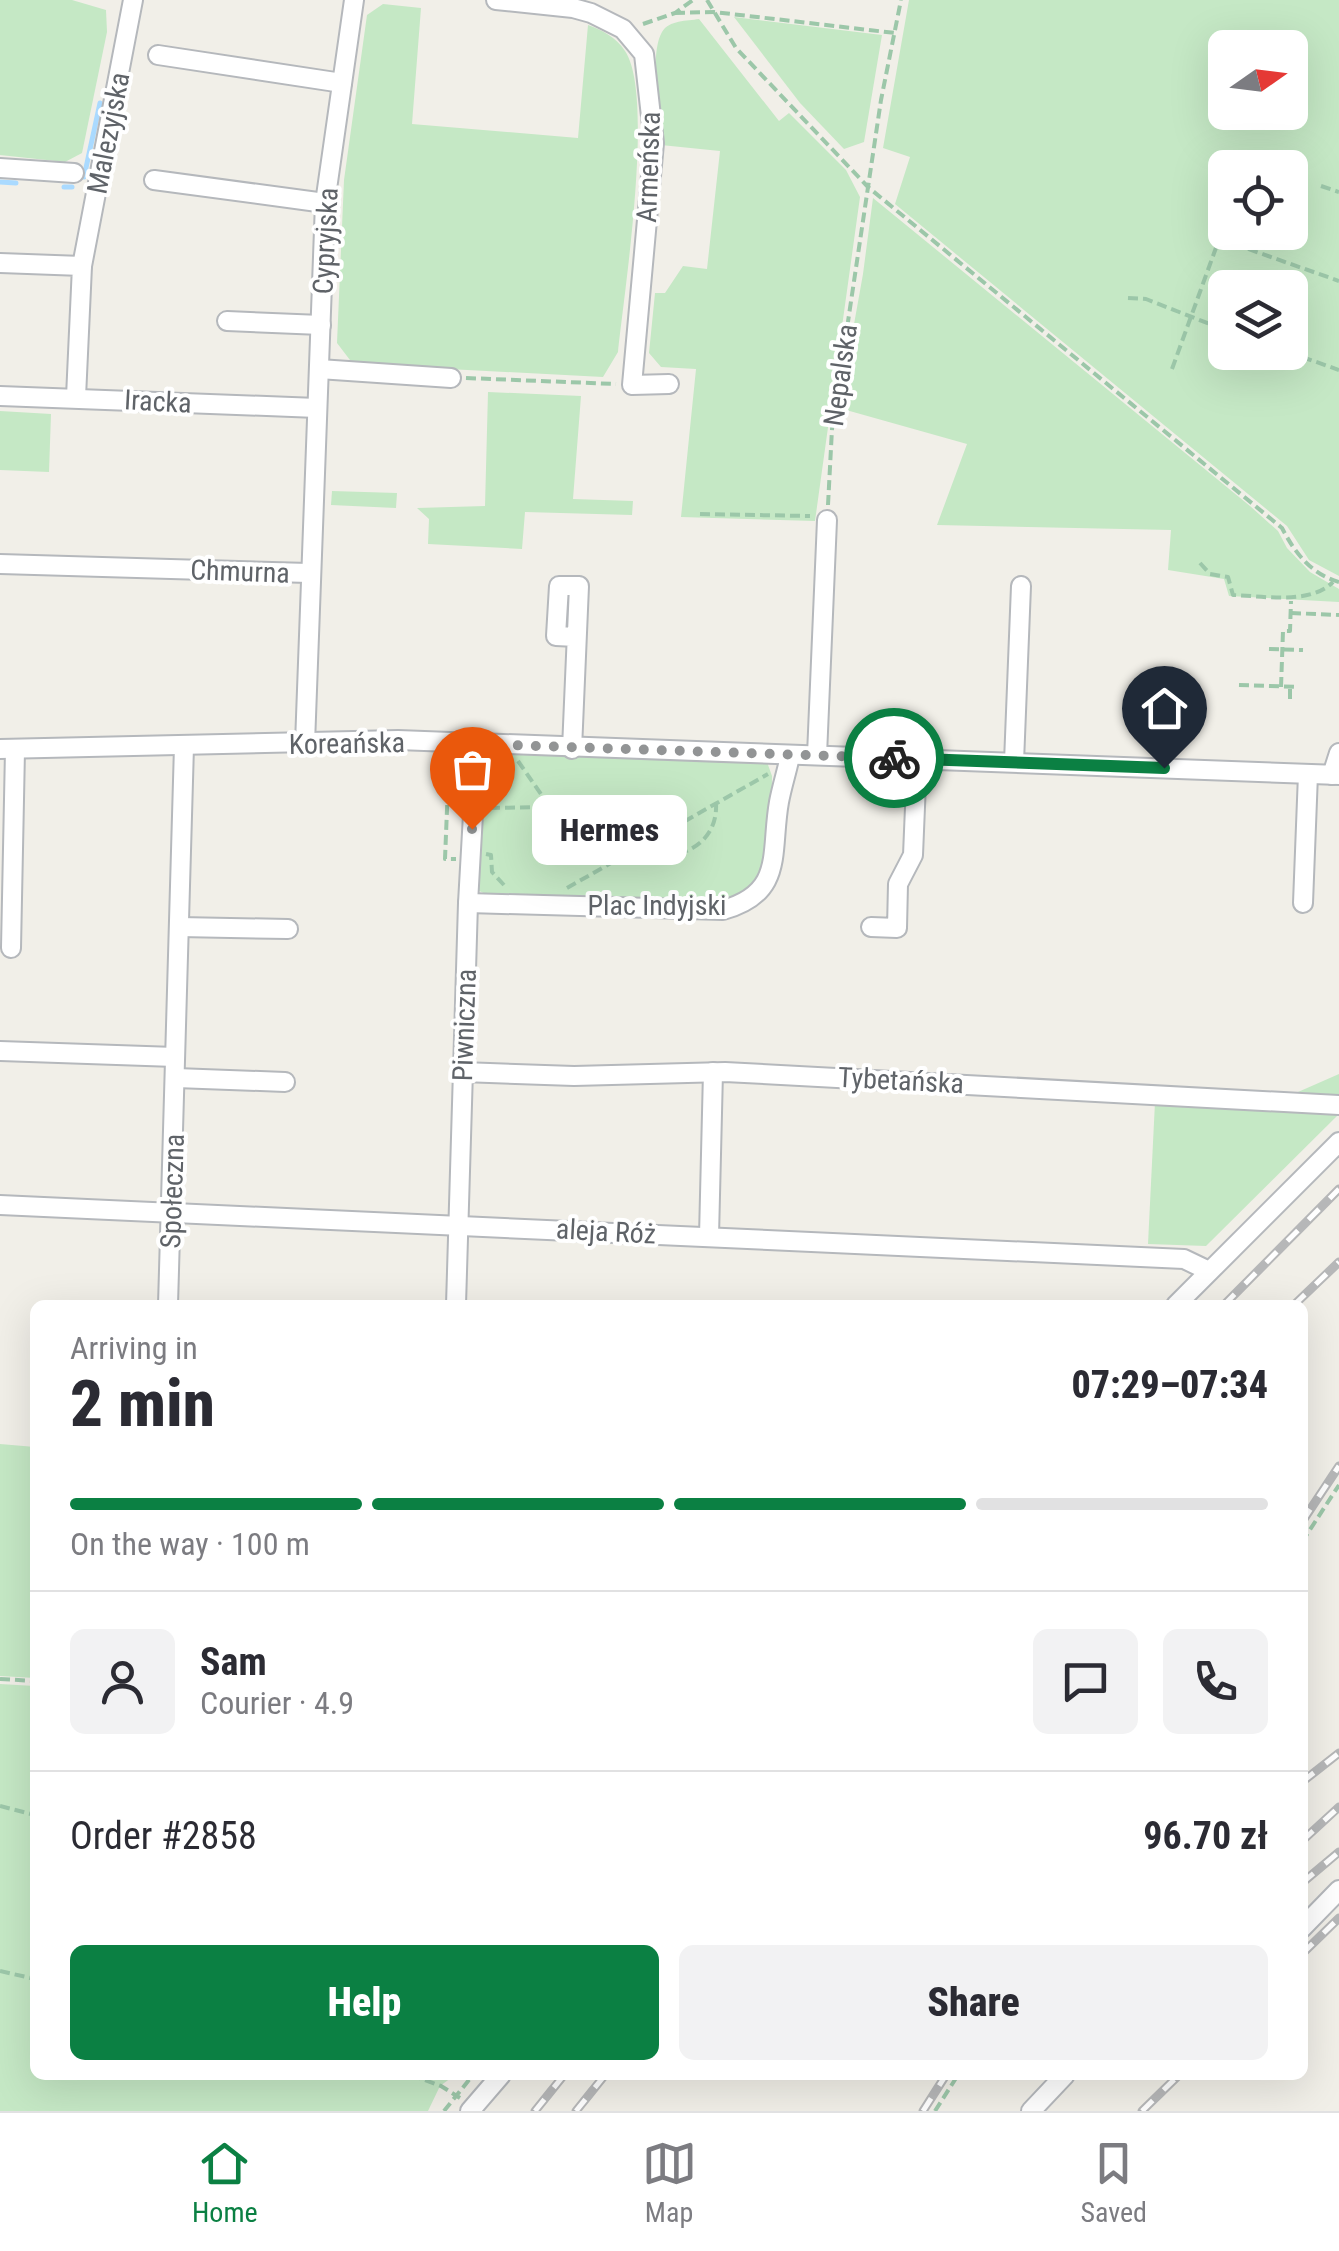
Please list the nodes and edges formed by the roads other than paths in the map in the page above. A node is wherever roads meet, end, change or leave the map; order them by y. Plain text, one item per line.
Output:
1 (134, 0) edge
2 (354, 0) edge
3 (496, 0) edge
4 (158, 56) dead end
5 (342, 82) junction
6 (0, 168) edge
7 (74, 173) dead end
8 (154, 180) dead end
9 (326, 203) junction
10 (0, 262) edge
11 (82, 266) junction
12 (227, 322) dead end
13 (321, 325) junction
14 (319, 369) junction
15 (451, 378) road end
16 (670, 384) dead end
17 (0, 396) edge
18 (76, 397) junction
19 (317, 408) junction
20 (827, 518) road end
21 (0, 564) edge
22 (309, 573) junction
23 (1021, 586) dead end
24 (576, 637) dead end
25 (305, 744) junction
26 (477, 744) junction
27 (184, 746) junction
28 (7, 749) edge
29 (572, 749) junction
30 (1339, 753) edge
31 (817, 755) junction
32 (790, 756) junction
33 (917, 759) junction
34 (1014, 762) junction
35 (1308, 774) junction
36 (1335, 775) edge
37 (468, 903) junction
38 (1303, 903) dead end
39 (179, 927) junction
40 (871, 927) dead end
41 (288, 929) dead end
42 (10, 948) dead end
43 (0, 1051) edge
44 (175, 1057) junction
45 (462, 1072) junction
46 (713, 1072) junction
47 (176, 1078) junction
48 (285, 1082) dead end
49 (1339, 1105) edge
50 (1339, 1142) edge
51 (0, 1206) edge
52 (172, 1211) junction
53 (458, 1224) junction
54 (709, 1236) junction
55 (1209, 1271) junction
56 (168, 1300) edge
57 (456, 1300) edge
58 (1181, 1300) edge
59 (1339, 1890) edge
60 (1308, 1922) edge
61 (497, 2080) edge
62 (1059, 2080) edge
63 (471, 2110) edge
64 (1031, 2111) edge

1 - 11 street, Malezyjska
2 - 5 street, Cypryjska
3 - 16 street, Armeńska
4 - 5 street
5 - 9 street, Cypryjska
6 - 7 street
8 - 9 street
9 - 13 street, Cypryjska
10 - 11 street
11 - 18 street, Malezyjska
12 - 13 street
13 - 14 street, Cypryjska
14 - 15 street
14 - 19 street, Cypryjska
17 - 18 street, Iracka
18 - 19 street, Iracka
19 - 22 street, Cypryjska
20 - 31 street
21 - 22 street, Chmurna
22 - 25 street, Chmurna
23 - 34 street
24 - 29 street
25 - 26 street, Koreańska
25 - 27 street, Koreańska
26 - 29 street, Koreańska
26 - 37 street, Piwniczna
27 - 28 street, Koreańska
27 - 39 street, Społeczna
28 - 42 street, Koreańska
29 - 32 street, Koreańska
30 - 36 street
31 - 32 street, Koreańska
31 - 33 street, Koreańska
32 - 37 street, Plac Indyjski
33 - 34 street, Koreańska
33 - 40 street
34 - 35 street, Koreańska
35 - 36 street, Koreańska
35 - 38 street
37 - 45 street, Piwniczna
39 - 41 street
39 - 44 street, Społeczna
43 - 44 street
44 - 47 street, Społeczna
45 - 46 street, Tybetańska
45 - 53 street, Piwniczna
46 - 49 street, Tybetańska
46 - 54 street
47 - 48 street
47 - 52 street, Społeczna
50 - 55 street
51 - 52 street, aleja Róż
52 - 53 street, aleja Róż
52 - 56 street, Społeczna
53 - 54 street, aleja Róż
53 - 57 street, Piwniczna
54 - 55 street, aleja Róż
55 - 58 street
59 - 60 street
61 - 63 street
62 - 64 street

